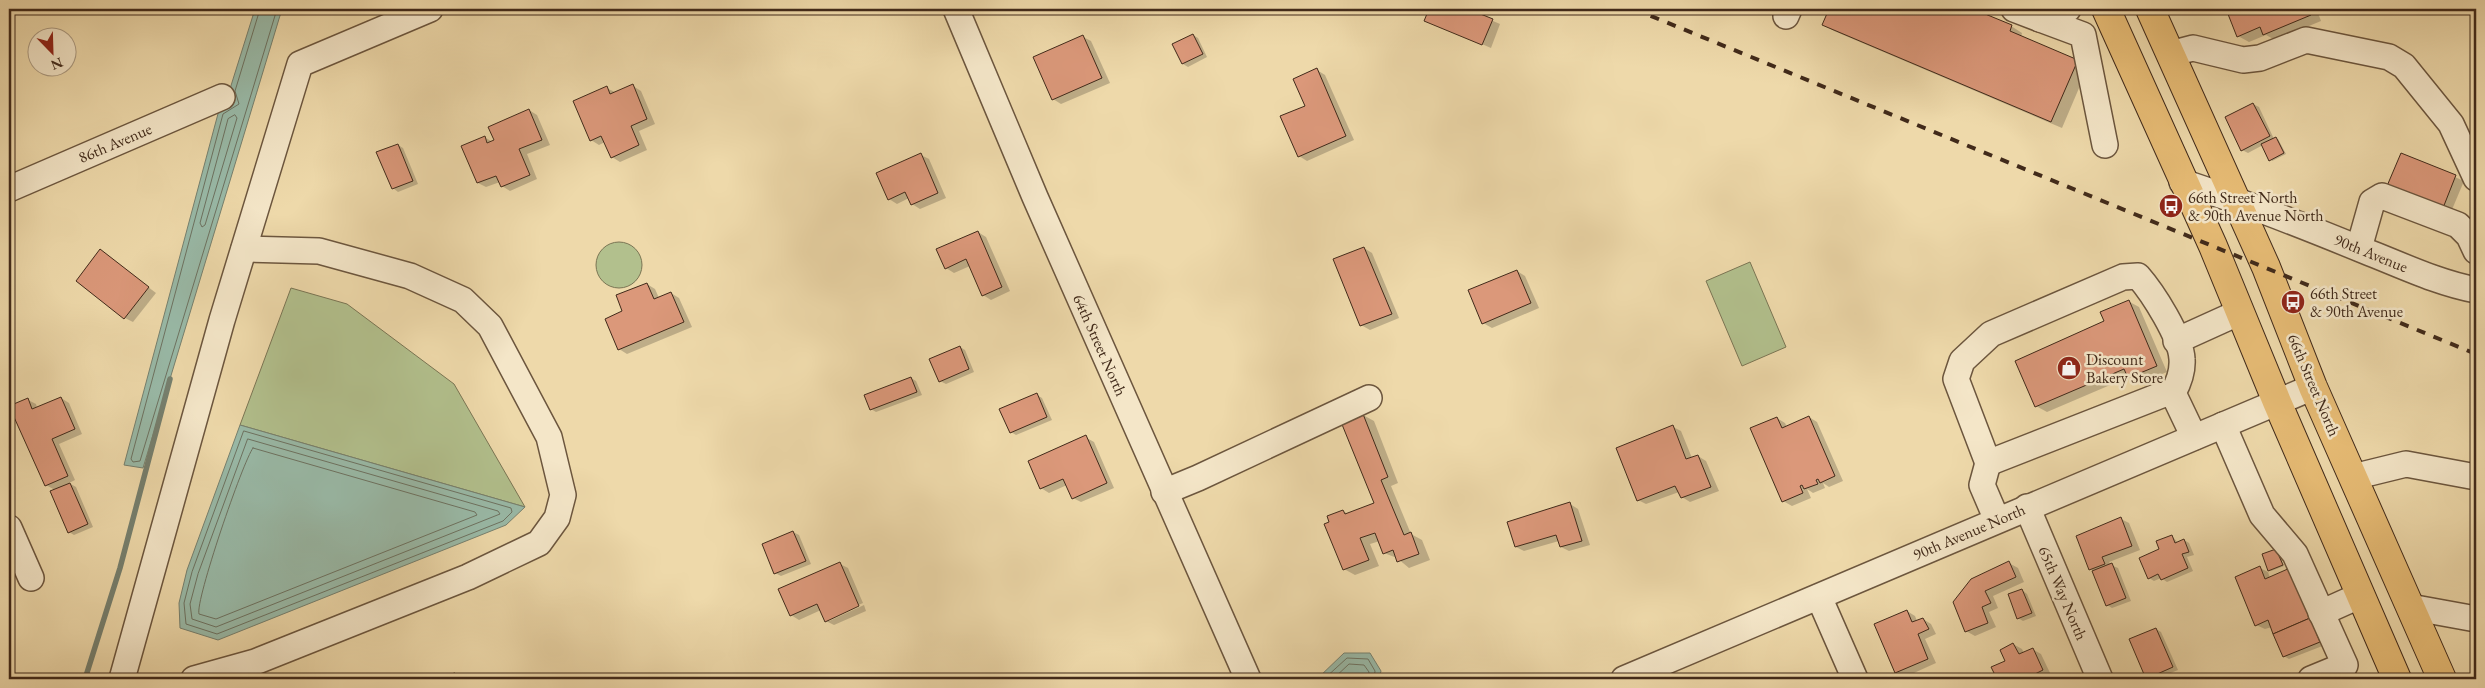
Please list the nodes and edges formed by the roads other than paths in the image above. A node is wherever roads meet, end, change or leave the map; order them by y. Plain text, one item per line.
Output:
1 (430, 9) edge
2 (956, 9) edge
3 (2014, 9) edge
4 (2068, 9) edge
5 (2106, 9) edge
6 (2150, 9) edge
7 (2040, 19) junction
8 (2170, 54) junction
9 (222, 97) dead end
10 (2104, 145) dead end
11 (2476, 178) edge
12 (2182, 182) junction
13 (9, 189) edge
14 (2235, 199) junction
15 (2358, 248) junction
16 (244, 249) junction
17 (2476, 251) edge
18 (2476, 263) edge
19 (2476, 290) edge
20 (2240, 312) junction
21 (2176, 341) junction
22 (2314, 387) junction
23 (2174, 393) junction
24 (1369, 398) dead end
25 (2277, 402) junction
26 (2223, 425) junction
27 (2194, 437) junction
28 (1988, 464) junction
29 (2353, 477) junction
30 (2476, 477) edge
31 (1164, 492) junction
32 (2027, 508) junction
33 (1997, 520) junction
34 (9, 528) edge
35 (31, 578) dead end
36 (2361, 595) junction
37 (1819, 597) junction
38 (2410, 607) junction
39 (2321, 613) junction
40 (2476, 619) edge
41 (122, 679) edge
42 (194, 679) edge
43 (1248, 679) edge
44 (1624, 679) edge
45 (1855, 679) edge
46 (2100, 679) edge
47 (2311, 679) edge
48 (2397, 679) edge
49 (2442, 679) edge

1 - 16 street
2 - 31 street, 64th Street North
3 - 7 street
4 - 7 street
5 - 12 main road
6 - 8 main road, 66th Street North
7 - 10 street
8 - 11 street
8 - 14 main road, 66th Street North
9 - 13 street, 86th Avenue
12 - 14 street, 90th Avenue
12 - 20 main road
14 - 15 street, 90th Avenue
14 - 22 main road, 66th Street North
15 - 17 street
15 - 19 street, 90th Avenue
16 - 41 street
16 - 42 street
18 - 19 street
20 - 21 street
20 - 25 main road
21 - 23 street
21 - 28 street
22 - 25 street, 90th Avenue North
22 - 29 main road, 66th Street North
23 - 27 street
23 - 28 street
24 - 31 street
25 - 26 street, 90th Avenue North
25 - 36 main road
26 - 27 street, 90th Avenue North
26 - 39 street
27 - 32 street, 90th Avenue North
28 - 33 street
29 - 30 street
29 - 38 main road, 66th Street North
31 - 43 street, 64th Street North
32 - 33 street, 90th Avenue North
32 - 46 street, 65th Way North
33 - 37 street, 90th Avenue North
34 - 35 street
36 - 39 street
36 - 48 main road
37 - 44 street, 90th Avenue North
37 - 45 street
38 - 40 street
38 - 49 main road, 66th Street North
39 - 47 street

